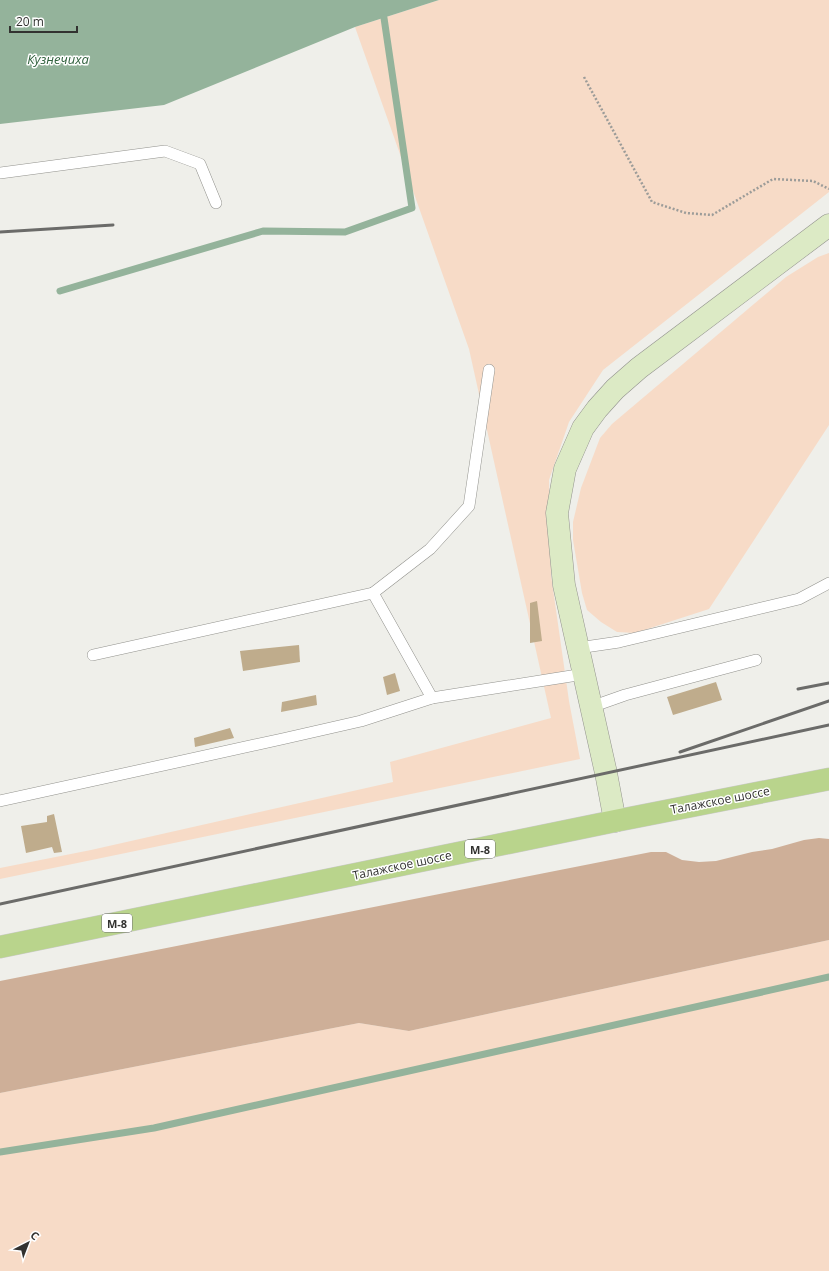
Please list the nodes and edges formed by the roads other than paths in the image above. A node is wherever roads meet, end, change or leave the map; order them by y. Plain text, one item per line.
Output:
1 (0, 173) edge
2 (216, 203) dead end
3 (829, 225) edge
4 (489, 370) dead end
5 (829, 583) edge
6 (373, 593) junction
7 (578, 648) junction
8 (93, 655) dead end
9 (756, 660) dead end
10 (584, 674) junction
11 (432, 698) junction
12 (592, 707) junction
13 (829, 779) edge
14 (0, 801) edge
15 (615, 821) junction
16 (0, 947) edge

1 - 2 lane
3 - 7 street
4 - 6 lane
5 - 7 lane
6 - 8 lane
6 - 11 lane
7 - 10 street
9 - 12 lane
10 - 11 lane
10 - 12 street
11 - 14 lane
12 - 15 street
13 - 15 main road, Талажское шоссе / М-8
15 - 16 main road, Талажское шоссе / М-8

